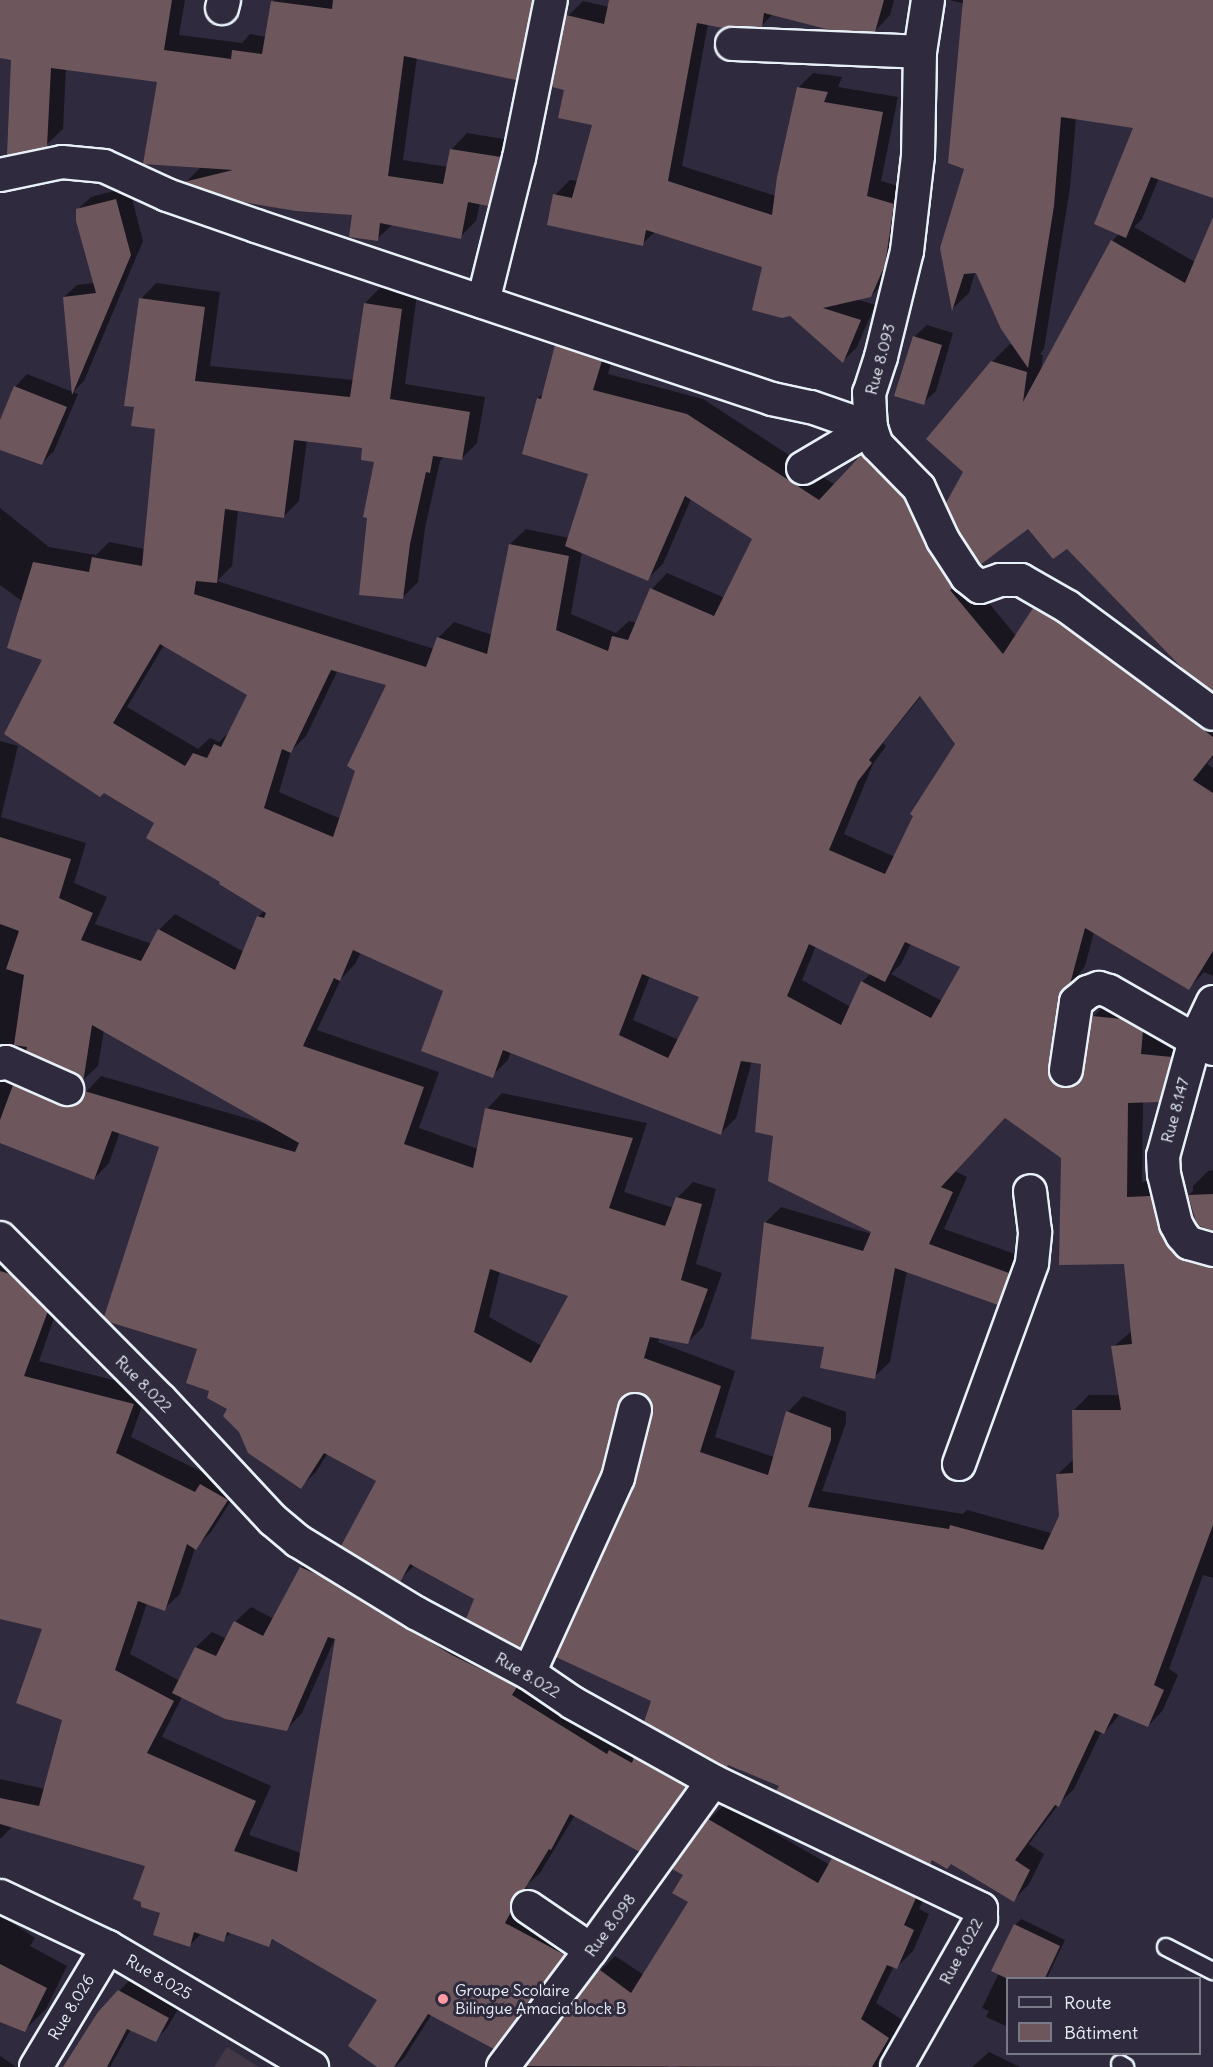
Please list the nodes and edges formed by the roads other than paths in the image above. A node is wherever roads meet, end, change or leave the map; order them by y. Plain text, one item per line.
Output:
1 (551, 0) edge
2 (928, 0) edge
3 (732, 44) dead end
4 (920, 52) junction
5 (0, 176) edge
6 (483, 302) junction
7 (871, 428) junction
8 (803, 468) dead end
9 (1213, 714) edge
10 (1213, 1002) edge
11 (1204, 1045) edge
12 (0, 1064) edge
13 (1066, 1070) dead end
14 (67, 1089) dead end
15 (1030, 1191) dead end
16 (0, 1238) edge
17 (1213, 1250) edge
18 (635, 1410) dead end
19 (959, 1464) dead end
20 (529, 1674) junction
21 (713, 1780) junction
22 (0, 1896) edge
23 (528, 1907) dead end
24 (108, 1947) junction
25 (1166, 1947) dead end
26 (591, 1950) junction
27 (1213, 1971) edge
28 (36, 2067) edge
29 (312, 2067) edge
30 (503, 2067) edge
31 (897, 2067) edge

1 - 6 street
2 - 4 street, Rue 8.093
3 - 4 street
4 - 7 street, Rue 8.093
5 - 6 street
6 - 7 street
7 - 8 street
7 - 9 street, Rue 8.093
10 - 11 street, Rue 8.147
11 - 13 street
11 - 17 street, Rue 8.147
12 - 14 street
15 - 19 street
16 - 20 street, Rue 8.022
18 - 20 street
20 - 21 street, Rue 8.022
21 - 26 street, Rue 8.098
21 - 31 street, Rue 8.022
22 - 24 street, Rue 8.025
23 - 26 street
24 - 28 street, Rue 8.026
24 - 29 street, Rue 8.025
25 - 27 lane
26 - 30 street, Rue 8.098

